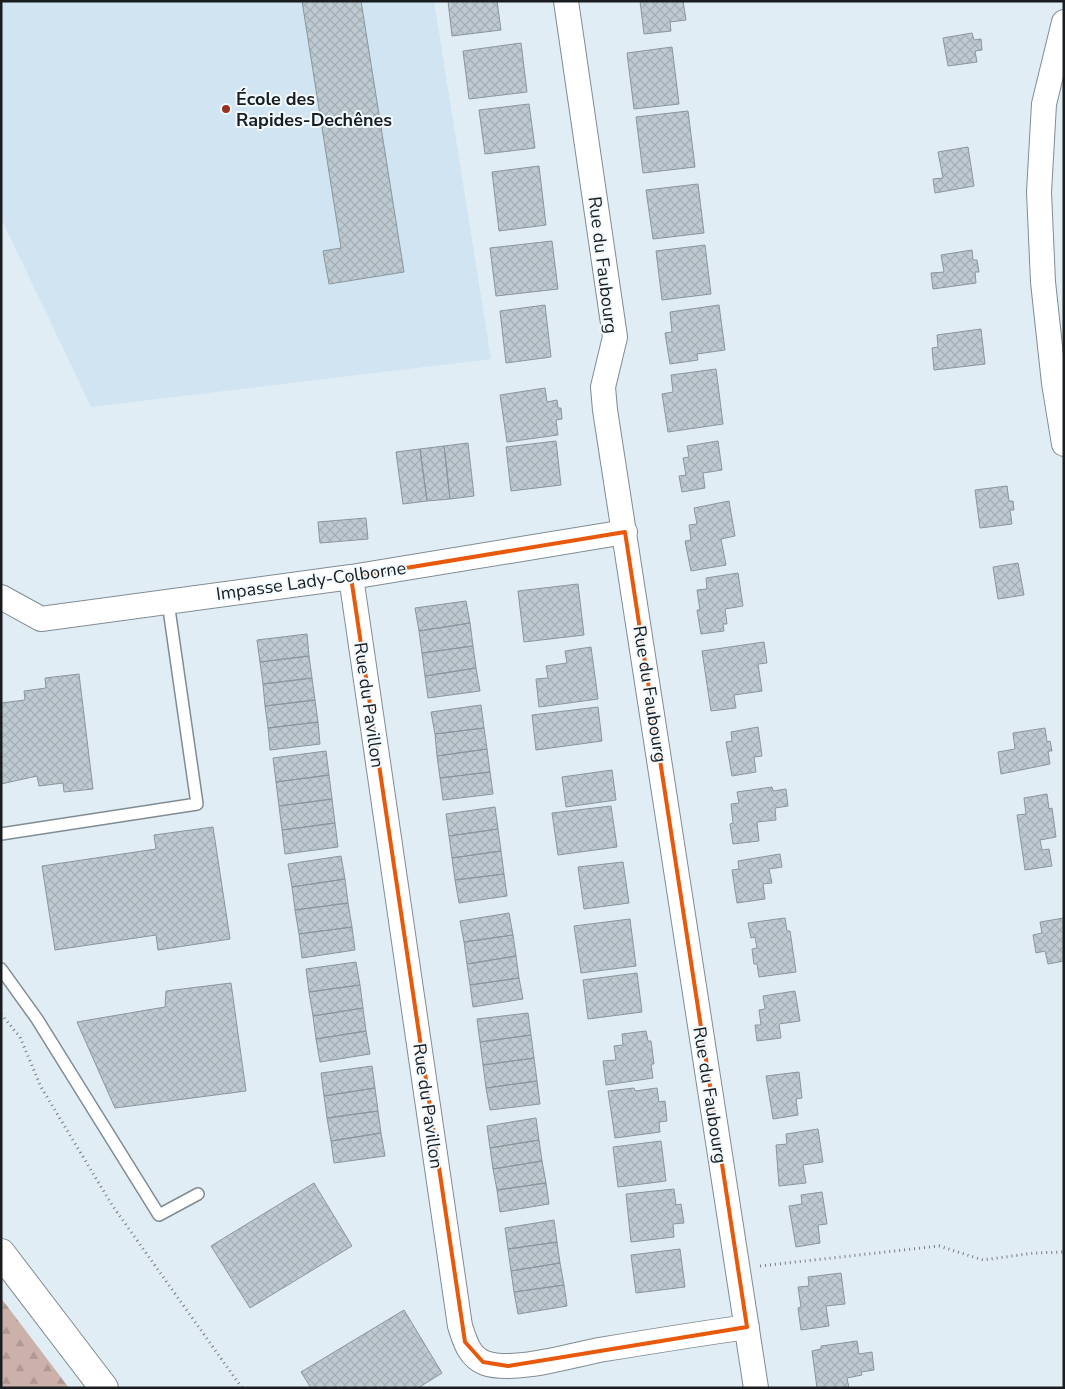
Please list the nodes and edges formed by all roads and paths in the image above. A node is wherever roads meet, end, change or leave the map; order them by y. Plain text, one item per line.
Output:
1 (566, 1) edge
2 (1064, 22) edge
3 (1064, 444) edge
4 (625, 532) junction
5 (350, 577) junction
6 (1, 597) edge
7 (168, 602) junction
8 (1, 834) edge
9 (1, 969) edge
10 (1, 1014) edge
11 (198, 1194) dead end
12 (1064, 1252) edge
13 (1, 1253) edge
14 (737, 1269) junction
15 (747, 1327) junction
16 (104, 1388) edge
17 (242, 1388) edge
18 (756, 1388) edge

1 - 4 street, Rue du Faubourg
2 - 3 street
4 - 5 street, Impasse Lady-Colborne
4 - 14 street, Rue du Faubourg
5 - 7 street, Impasse Lady-Colborne
5 - 15 street, Rue du Pavillon
6 - 7 street, Impasse Lady-Colborne
7 - 8 lane
9 - 11 lane
10 - 17 path
12 - 14 path
13 - 16 main road
14 - 15 street, Rue du Faubourg
15 - 18 street, Rue du Faubourg

